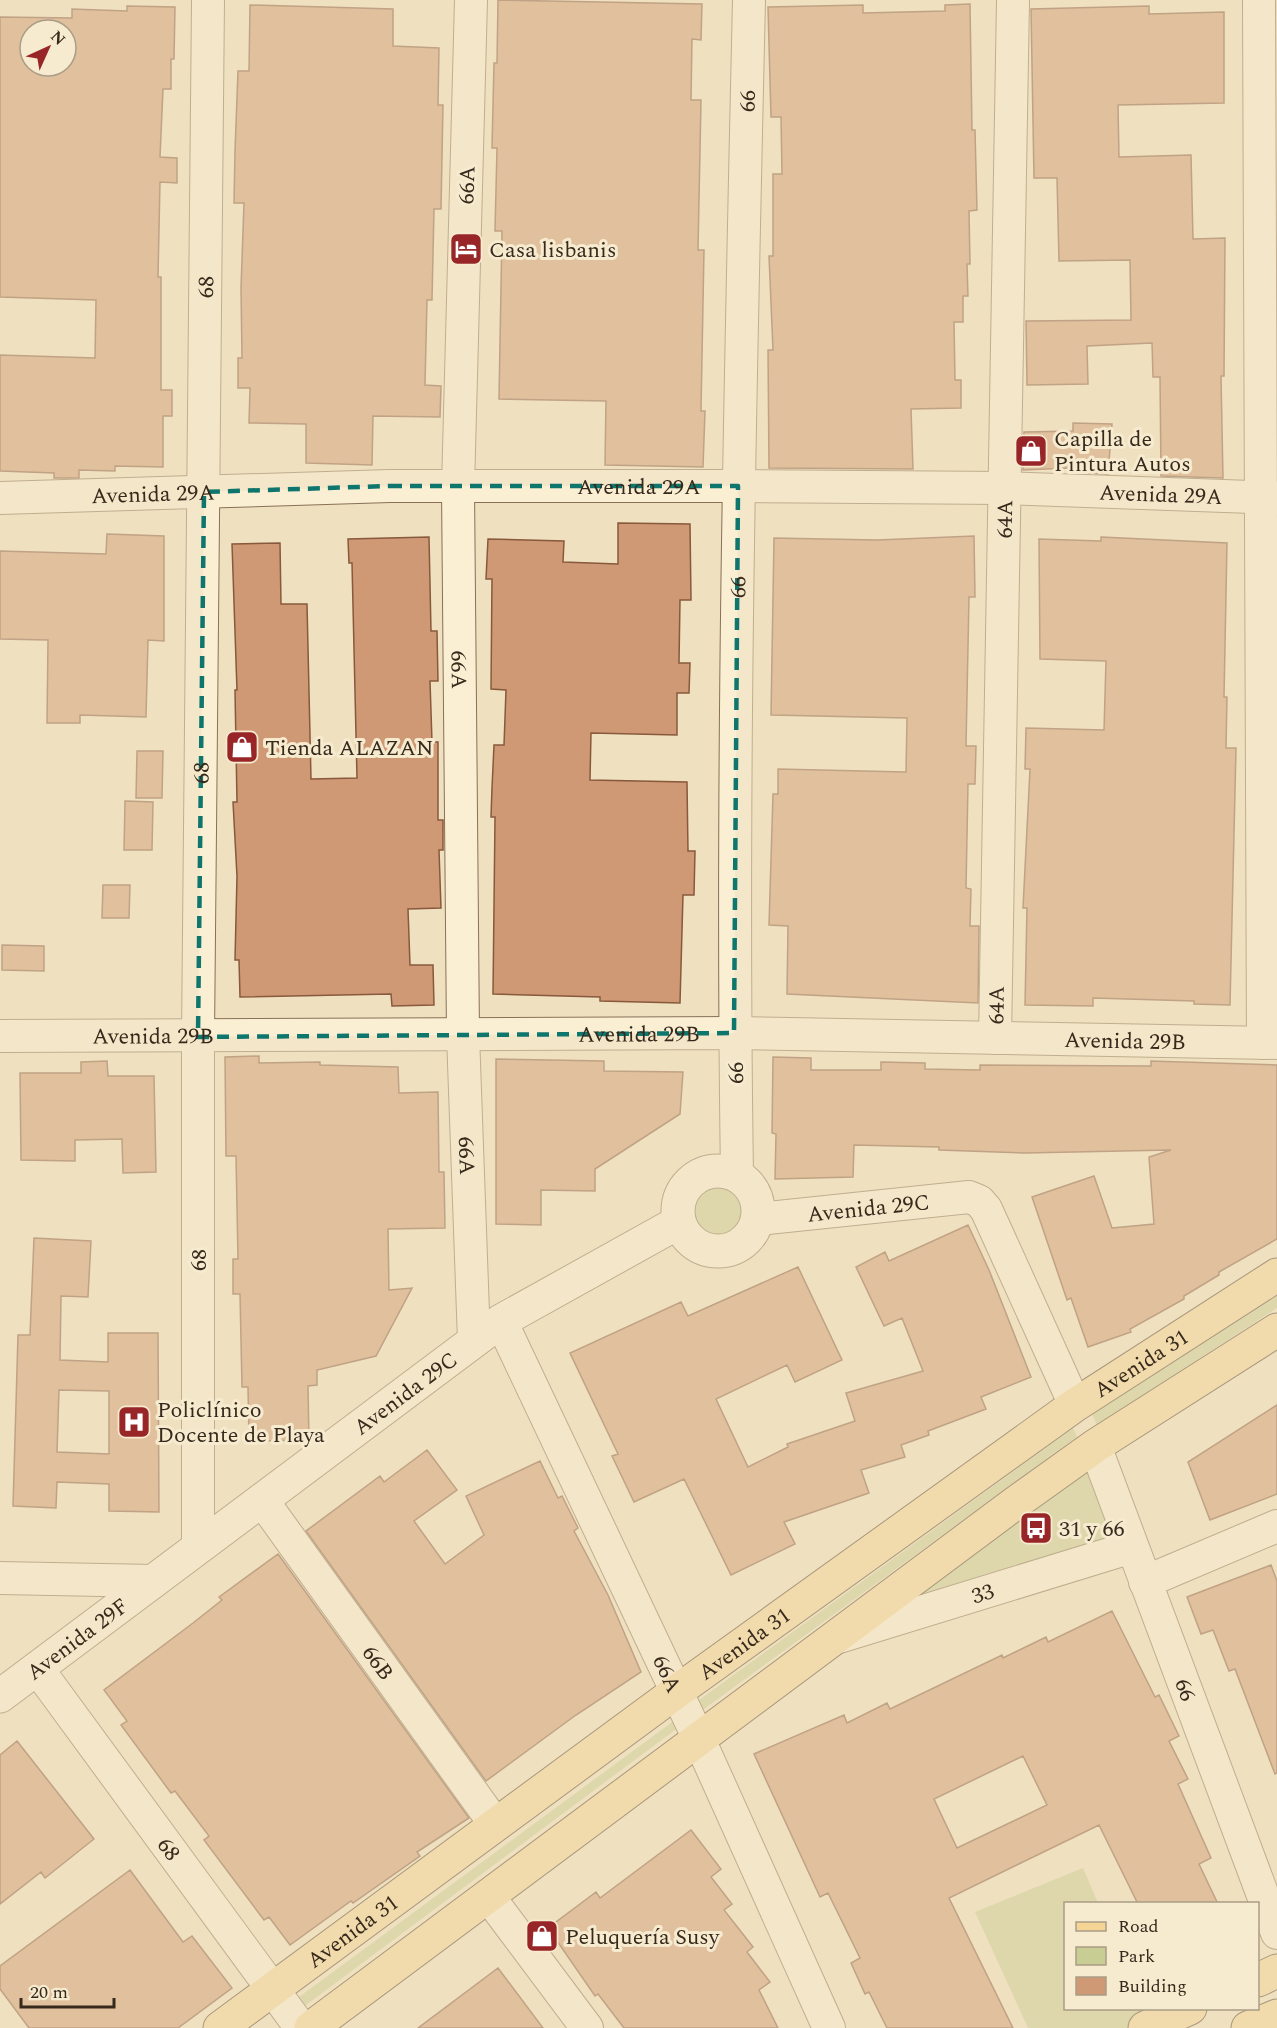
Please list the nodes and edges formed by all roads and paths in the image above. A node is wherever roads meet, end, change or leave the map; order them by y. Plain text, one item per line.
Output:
1 (208, 0) edge
2 (471, 0) edge
3 (749, 0) edge
4 (1014, 0) edge
5 (1259, 0) edge
6 (738, 486) junction
7 (458, 488) junction
8 (1005, 488) junction
9 (204, 492) junction
10 (0, 498) edge
11 (1269, 498) edge
12 (734, 1034) junction
13 (463, 1035) junction
14 (0, 1036) edge
15 (198, 1036) junction
16 (995, 1038) junction
17 (1270, 1043) edge
18 (736, 1175) junction
19 (758, 1219) junction
20 (679, 1222) junction
21 (1277, 1275) edge
22 (501, 1321) junction
23 (1277, 1330) edge
24 (474, 1341) junction
25 (1075, 1405) junction
26 (1095, 1446) junction
27 (262, 1500) junction
28 (1277, 1526) edge
29 (198, 1547) junction
30 (1132, 1547) junction
31 (0, 1578) edge
32 (154, 1581) junction
33 (1145, 1582) junction
34 (833, 1639) junction
35 (38, 1668) junction
36 (676, 1692) junction
37 (0, 1696) edge
38 (698, 1737) junction
39 (495, 1824) junction
40 (489, 1897) junction
41 (1277, 1932) edge
42 (1277, 1971) edge
43 (1259, 1979) edge
44 (273, 1990) junction
45 (1186, 2010) edge
46 (1277, 2016) edge
47 (220, 2028) edge
48 (301, 2028) edge
49 (311, 2028) edge
50 (587, 2028) edge
51 (829, 2028) edge
52 (1145, 2028) edge
53 (1248, 2028) edge

1 - 9 street, 68
2 - 7 street, 66A
3 - 6 street, 66
4 - 8 street, 64A
5 - 11 street
6 - 7 street, Avenida 29A
6 - 8 street, Avenida 29A
6 - 12 street, 66
7 - 9 street, Avenida 29A
7 - 13 street, 66A
8 - 11 street, Avenida 29A
8 - 16 street, 64A
9 - 10 street, Avenida 29A
9 - 15 street, 68
11 - 17 street
12 - 13 street, Avenida 29B
12 - 16 street, Avenida 29B
12 - 18 street, 66
13 - 15 street, Avenida 29B
13 - 24 street, 66A
14 - 15 street, Avenida 29B
15 - 29 street, 68
16 - 17 street, Avenida 29B
18 - 19 street
18 - 20 street
19 - 20 street
19 - 25 street, Avenida 29C
20 - 22 street, Avenida 29C
21 - 25 main road, Avenida 31
22 - 24 street, Avenida 29C
22 - 36 street, 66A
23 - 26 main road, Avenida 31
24 - 27 street, Avenida 29C
25 - 36 main road, Avenida 31
26 - 30 street, 66
26 - 34 main road, Avenida 31
27 - 29 street, Avenida 29C
27 - 39 street, 66B
28 - 33 street
29 - 32 street, Avenida 29C
30 - 33 street, 66
30 - 34 street, 33
31 - 32 street
32 - 35 street, Avenida 29F
33 - 41 street, 66
34 - 38 main road, Avenida 31
35 - 37 street, Avenida 29F
35 - 44 street, 68
36 - 38 street, 66A
36 - 39 main road, Avenida 31
38 - 40 main road, Avenida 31
38 - 51 street, 66A
39 - 44 main road, Avenida 31
40 - 49 main road, Avenida 31
40 - 50 street
42 - 43 main road
44 - 47 main road, Avenida 31
44 - 48 street, 68
45 - 52 main road
46 - 53 main road

